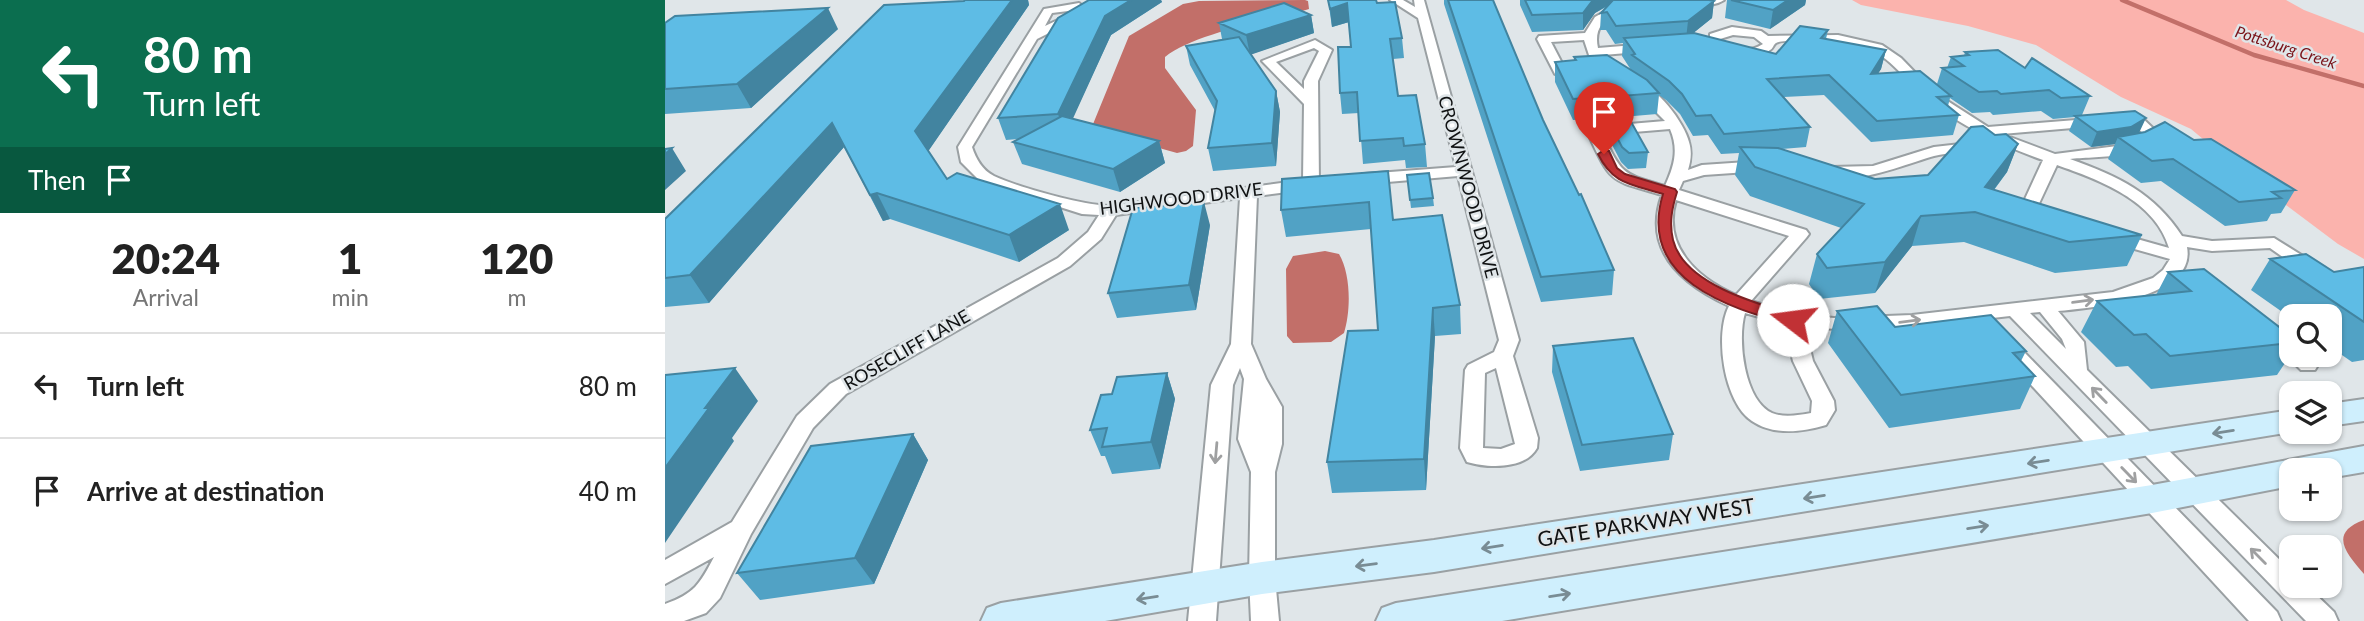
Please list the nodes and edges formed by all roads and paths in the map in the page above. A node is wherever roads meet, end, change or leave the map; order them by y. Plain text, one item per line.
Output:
1 (1395, 0) edge
2 (1419, 0) edge
3 (1634, 0) edge
4 (1670, 0) edge
5 (1719, 0) edge
6 (1424, 17) junction
7 (1033, 36) dead end
8 (1589, 36) junction
9 (1768, 40) junction
10 (1660, 47) edge
11 (1593, 52) junction
12 (1609, 68) junction
13 (1310, 102) junction
14 (1673, 125) junction
15 (1986, 132) junction
16 (2011, 143) junction
17 (2053, 158) junction
18 (1780, 167) edge
19 (1464, 171) junction
20 (1818, 171) edge
21 (1349, 180) edge
22 (1674, 185) junction
23 (1249, 190) junction
24 (1110, 211) junction
25 (2053, 219) edge
26 (2091, 230) edge
27 (2175, 257) junction
28 (2325, 278) edge
29 (2192, 282) edge
30 (1740, 304) junction
31 (2045, 306) junction
32 (2015, 309) junction
33 (1976, 313) junction
34 (1793, 320) junction
35 (1241, 344) junction
36 (1503, 356) dead end
37 (2077, 372) junction
38 (2364, 410) edge
39 (2342, 413) edge
40 (2279, 423) edge
41 (2147, 444) junction
42 (2106, 451) junction
43 (2364, 459) edge
44 (2342, 463) edge
45 (2279, 475) edge
46 (2193, 491) junction
47 (2152, 499) junction
48 (741, 529) junction
49 (665, 573) edge
50 (1262, 578) junction
51 (1203, 605) edge
52 (665, 616) edge
53 (1001, 621) edge
54 (1265, 621) edge
55 (1396, 621) edge
56 (2267, 621) edge
57 (2324, 621) edge

1 - 6 street
2 - 6 street, CROWNWOOD DRIVE
3 - 8 street
4 - 5 street
6 - 19 street, CROWNWOOD DRIVE
7 - 24 street, HIGHWOOD DRIVE
8 - 11 street
8 - 12 street
9 - 9 street
9 - 15 street
10 - 11 street
11 - 12 street
12 - 14 street
13 - 13 street
13 - 23 street, HIGHWOOD DRIVE
14 - 22 street
14 - 22 street
15 - 16 street
15 - 17 street
16 - 17 street
16 - 20 street
17 - 25 street
17 - 27 street
18 - 22 street
19 - 21 street
19 - 36 street, CROWNWOOD DRIVE
22 - 30 street
22 - 30 street
23 - 24 street, HIGHWOOD DRIVE
23 - 35 street
24 - 48 street, ROSECLIFF LANE
26 - 27 street
27 - 28 street
27 - 29 street
31 -> 27 street
30 - 34 street
30 - 34 street
31 - 32 street
31 - 37 street
32 - 33 street
32 - 37 street
34 -> 33 street
33 - 42 street
35 - 50 street
35 -> 51 street
41 -> 37 street
38 - 39 main road
40 -> 41 main road, GATE PARKWAY WEST
41 - 42 main road, GATE PARKWAY WEST
41 - 46 street
42 -> 47 street
42 -> 50 main road, GATE PARKWAY WEST
43 - 44 main road
45 - 46 main road
46 - 47 main road
57 -> 46 street
55 -> 47 main road
47 - 56 street
48 - 49 street, ROSECLIFF LANE
48 - 52 street, ROSECLIFF LANE
50 - 51 main road, GATE PARKWAY WEST
50 - 54 street
51 -> 53 main road, GATE PARKWAY WEST

